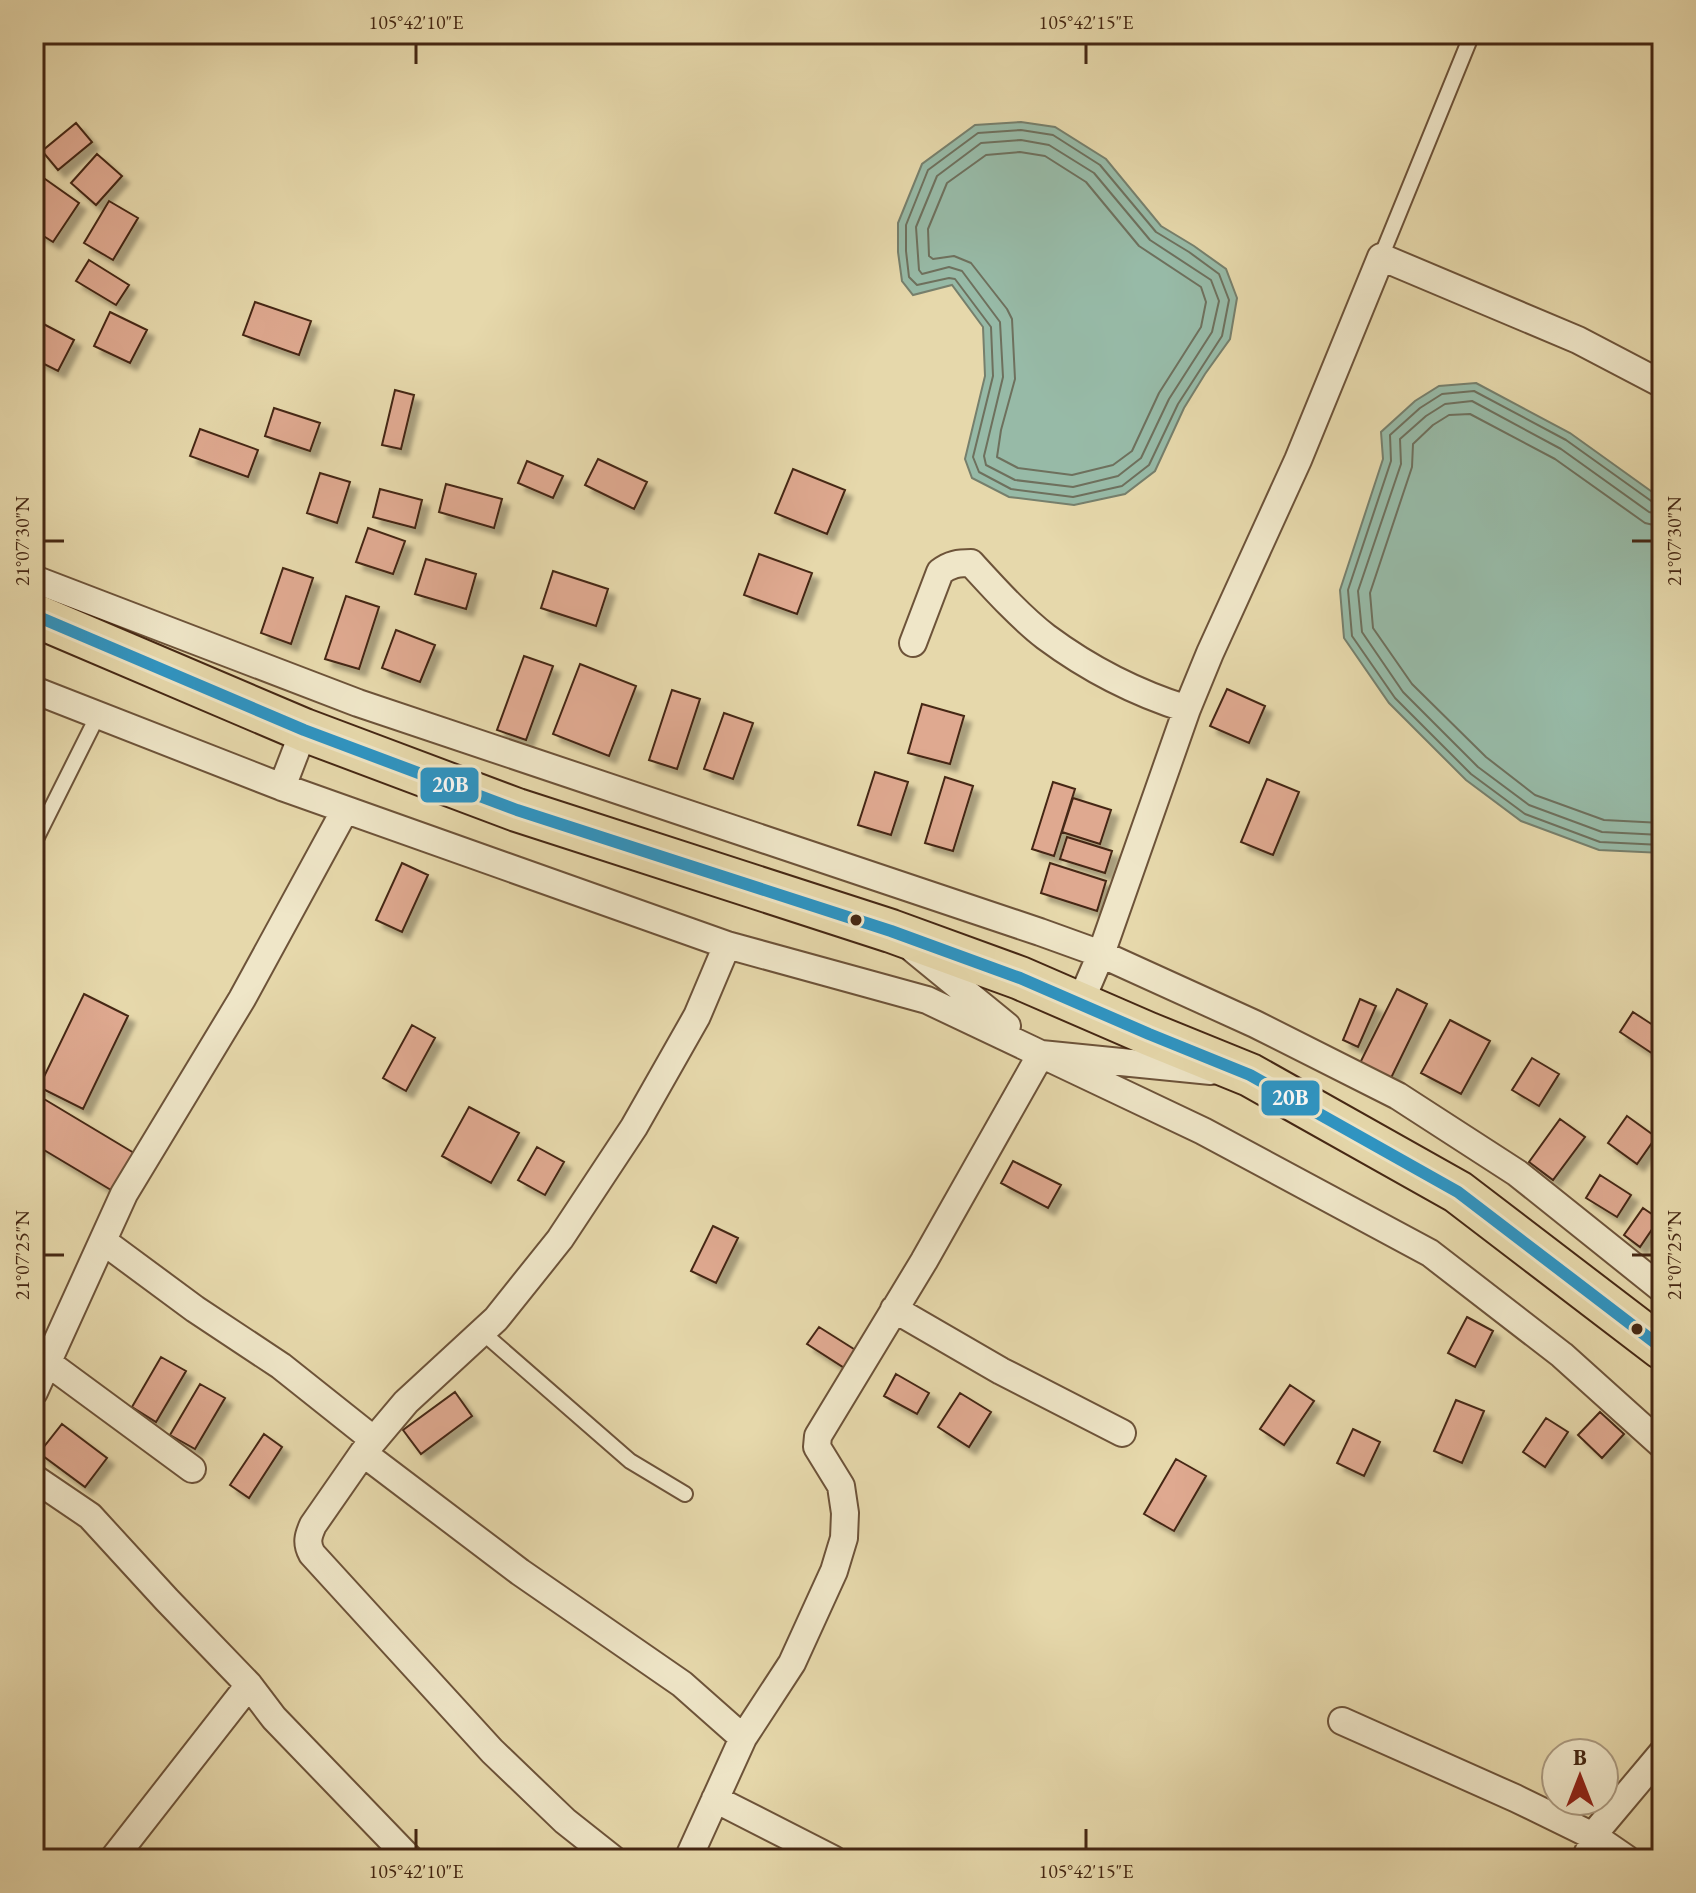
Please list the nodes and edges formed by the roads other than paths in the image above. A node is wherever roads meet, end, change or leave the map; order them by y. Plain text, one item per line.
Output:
1 (1472, 34) edge
2 (1381, 257) junction
3 (1662, 384) edge
4 (34, 579) edge
5 (34, 615) edge
6 (913, 643) dead end
7 (34, 690) edge
8 (1187, 709) junction
9 (98, 715) junction
10 (304, 730) junction
11 (282, 787) junction
12 (345, 810) junction
13 (34, 843) edge
14 (891, 931) junction
15 (727, 945) junction
16 (1101, 954) junction
17 (1080, 1003) junction
18 (1041, 1054) junction
19 (1250, 1075) junction
20 (103, 1241) junction
21 (1662, 1289) edge
22 (894, 1309) junction
23 (482, 1332) junction
24 (1661, 1348) edge
25 (48, 1363) junction
26 (34, 1392) edge
27 (1122, 1433) dead end
28 (1662, 1445) edge
29 (369, 1447) junction
30 (192, 1469) dead end
31 (34, 1478) edge
32 (685, 1494) dead end
33 (249, 1685) junction
34 (1342, 1721) dead end
35 (743, 1738) junction
36 (1662, 1753) edge
37 (715, 1799) junction
38 (1590, 1848) edge
39 (113, 1859) edge
40 (410, 1859) edge
41 (613, 1859) edge
42 (688, 1859) edge
43 (833, 1859) edge
44 (1627, 1859) edge

1 - 2 lane
2 - 3 street
2 - 8 street
4 - 16 street
5 - 10 main road
6 - 8 street
7 - 9 street
8 - 16 street
9 - 11 street
9 - 13 lane
10 - 11 street
10 - 14 main road
11 - 12 street
12 - 15 street
12 - 20 street
14 - 17 main road
14 - 18 street
15 - 18 street
15 - 23 street
16 - 17 street
16 - 21 street
17 - 19 main road
18 - 19 street
18 - 22 street
18 - 28 street
19 - 24 main road
20 - 25 street
20 - 29 street
22 - 27 street
22 - 35 street
23 - 29 street
23 - 32 lane
25 - 26 street
25 - 30 street
29 - 35 street
29 - 41 street
31 - 33 street
33 - 39 street
33 - 40 street
34 - 38 street
35 - 37 street
36 - 38 street
37 - 42 street
37 - 43 street
38 - 44 street

